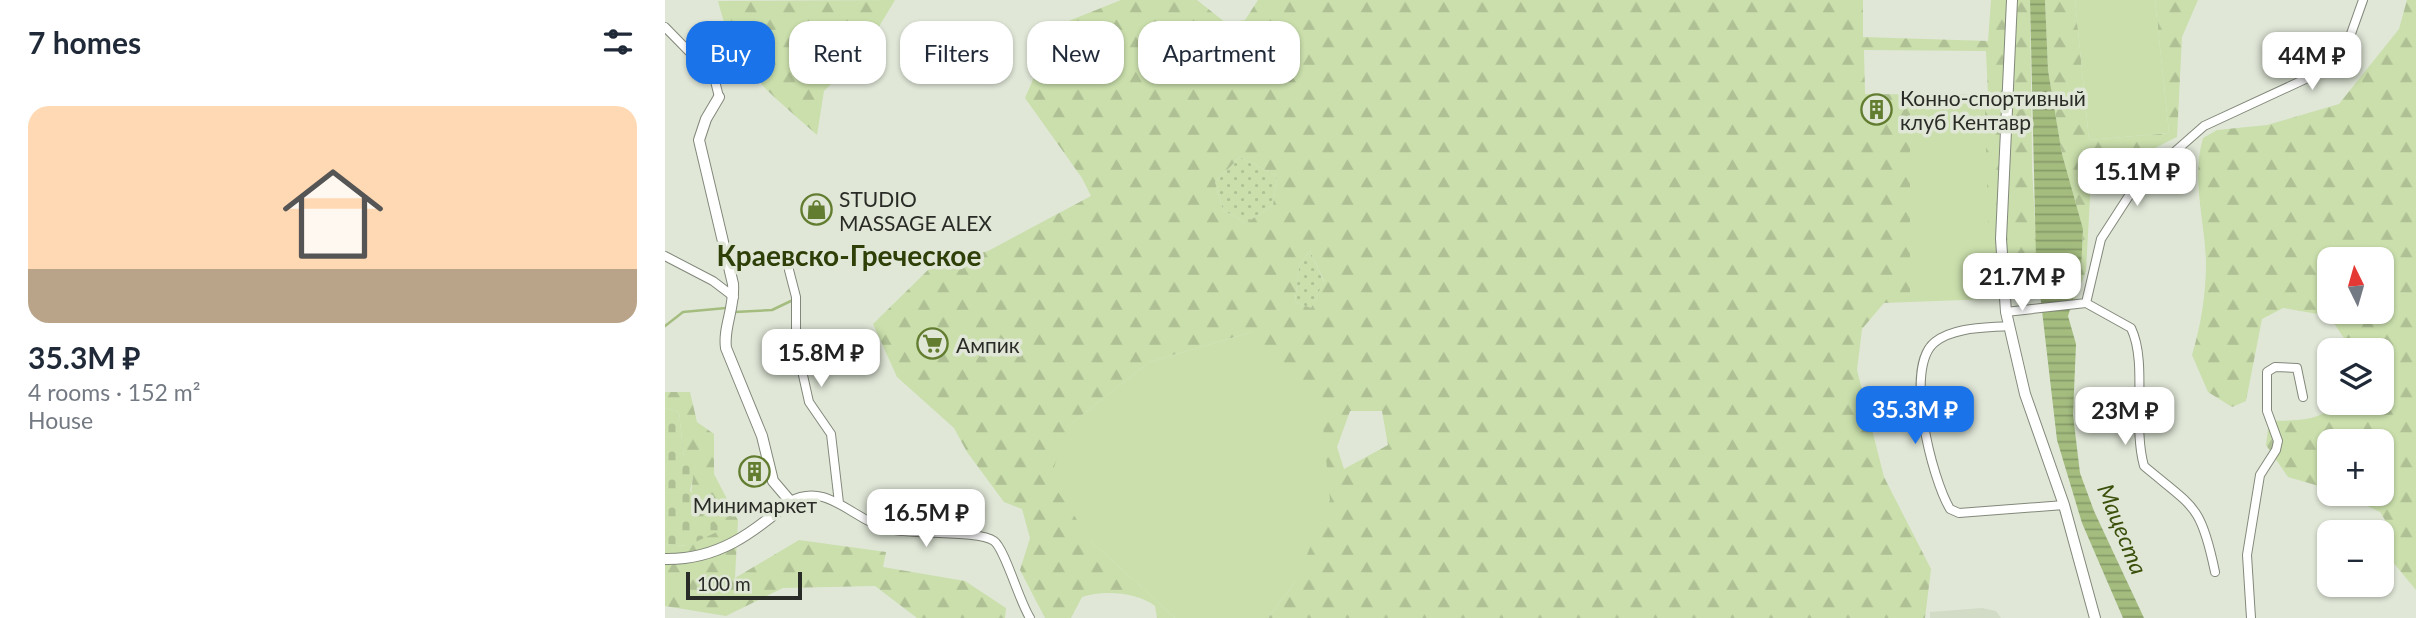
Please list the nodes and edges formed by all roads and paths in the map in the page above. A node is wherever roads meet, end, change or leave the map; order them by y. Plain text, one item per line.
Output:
1 (2012, 0) edge
2 (2363, 0) edge
3 (665, 27) edge
4 (719, 97) joint
5 (665, 256) edge
6 (789, 270) dead end
7 (734, 297) junction
8 (2082, 303) junction
9 (2006, 312) junction
10 (2008, 326) junction
11 (2302, 397) dead end
12 (790, 501) junction
13 (838, 503) junction
14 (2064, 505) junction
15 (665, 559) edge
16 (2215, 572) dead end
17 (1030, 618) edge
18 (2095, 618) edge
19 (2251, 618) edge

1 - 9 main road
2 - 8 street
3 - 4 street
4 - 7 main road
5 - 7 street
6 - 13 street
7 - 12 main road
8 - 9 street
8 - 16 street
9 - 10 main road
10 - 14 main road
10 - 14 street
11 - 19 street
12 - 13 street
12 - 15 main road
13 - 17 street
14 - 18 main road

